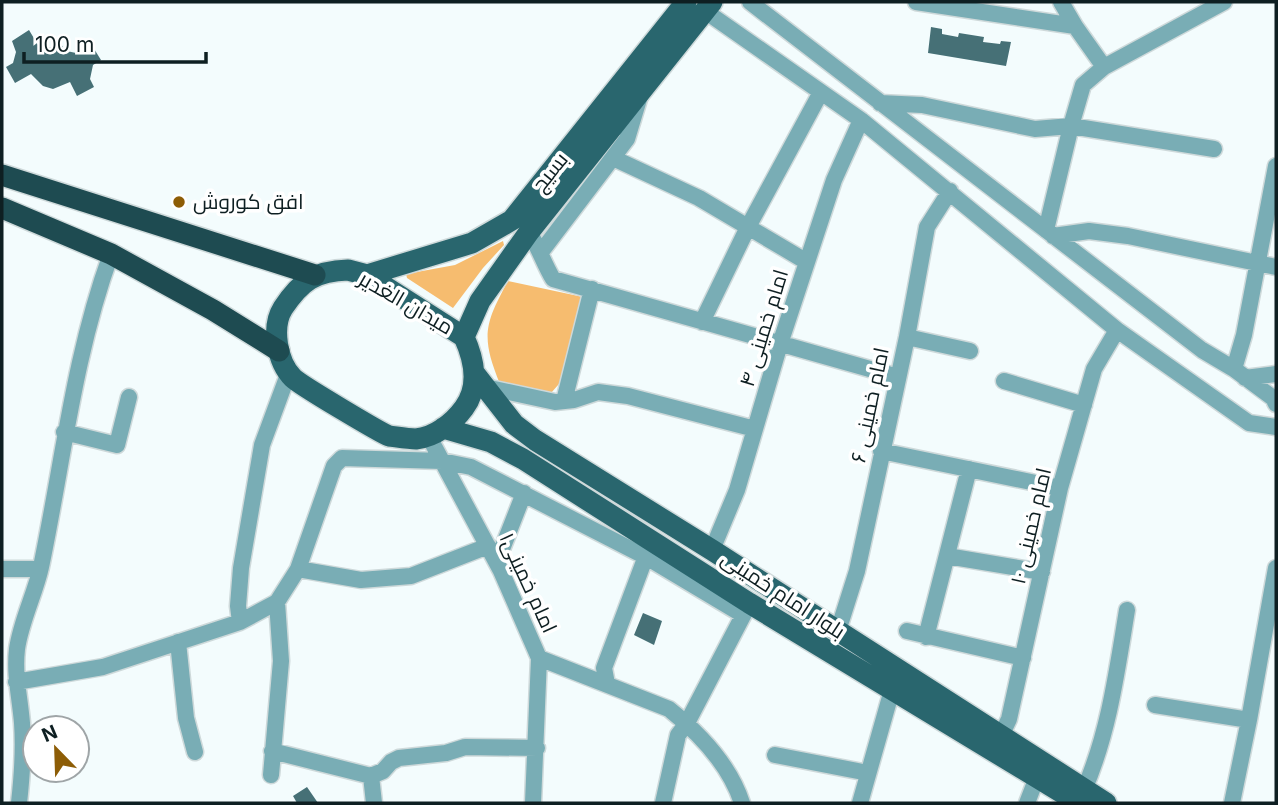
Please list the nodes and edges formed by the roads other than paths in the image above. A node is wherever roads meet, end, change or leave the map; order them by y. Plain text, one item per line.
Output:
1 (751, 2) edge
2 (916, 2) edge
3 (1061, 2) edge
4 (1224, 2) edge
5 (701, 5) edge
6 (1075, 26) junction
7 (1104, 67) junction
8 (641, 91) junction
9 (821, 92) junction
10 (880, 103) junction
11 (861, 120) junction
12 (1070, 126) junction
13 (1214, 149) dead end
14 (613, 158) junction
15 (1276, 166) edge
16 (2, 175) edge
17 (950, 191) junction
18 (2, 208) edge
19 (521, 226) junction
20 (748, 227) junction
21 (1049, 233) junction
22 (541, 252) junction
23 (111, 254) junction
24 (807, 262) junction
25 (1258, 264) junction
26 (1276, 267) edge
27 (315, 275) junction
28 (367, 275) junction
29 (592, 289) junction
30 (702, 322) junction
31 (1117, 330) junction
32 (464, 337) junction
33 (907, 337) junction
34 (780, 344) junction
35 (279, 351) junction
36 (970, 351) dead end
37 (289, 372) junction
38 (1240, 374) junction
39 (1276, 374) edge
40 (898, 377) junction
41 (480, 380) junction
42 (1004, 381) dead end
43 (129, 397) dead end
44 (564, 401) junction
45 (1276, 404) edge
46 (1084, 405) junction
47 (1276, 427) edge
48 (755, 429) junction
49 (436, 431) junction
50 (64, 432) junction
51 (881, 451) junction
52 (442, 461) junction
53 (969, 469) junction
54 (1060, 488) junction
55 (524, 493) junction
56 (488, 546) junction
57 (649, 549) junction
58 (712, 550) junction
59 (947, 556) junction
60 (496, 562) junction
61 (1276, 568) edge
62 (2, 569) edge
63 (40, 569) junction
64 (298, 569) junction
65 (1042, 572) junction
66 (277, 602) junction
67 (746, 609) junction
68 (1127, 610) dead end
69 (240, 622) junction
70 (838, 631) junction
71 (907, 631) dead end
72 (926, 637) junction
73 (178, 642) junction
74 (539, 658) junction
75 (1023, 658) junction
76 (16, 682) junction
77 (607, 684) junction
78 (891, 690) junction
79 (1155, 705) dead end
80 (1250, 720) junction
81 (687, 723) junction
82 (990, 735) junction
83 (537, 748) junction
84 (272, 751) junction
85 (195, 752) dead end
86 (775, 755) dead end
87 (868, 773) junction
88 (271, 775) dead end
89 (372, 776) junction
90 (1037, 777) junction
91 (1082, 796) edge
92 (739, 801) edge
93 (19, 803) edge
94 (374, 803) edge
95 (533, 803) edge
96 (663, 803) edge
97 (860, 803) edge
98 (1027, 803) edge
99 (1105, 803) edge
100 (1232, 803) edge

1 - 10 street
2 - 6 street
3 - 6 street
4 - 7 street
5 - 8 main road, بسیج
5 - 9 street
5 - 19 main road, بسیج
6 - 7 street
7 - 12 street
8 - 14 street
8 - 19 main road, بسیج
9 - 11 street
9 - 20 street
10 - 12 street
10 - 21 street
11 - 17 street
11 - 24 street, امام خمینی ۴
12 - 13 street
12 - 21 street
14 - 20 street
14 - 22 street
15 - 25 street
16 - 27 highway
17 - 31 street
17 - 33 street, امام خمینی ۶
18 - 23 highway
19 - 22 street
19 - 28 main road, بسیج
19 - 32 main road, بسیج
20 - 24 street
20 - 30 street
21 - 25 street
21 - 38 street
22 - 29 street
23 - 35 highway
23 - 50 street
24 - 34 street, امام خمینی ۴
25 - 26 street
25 - 38 street
27 - 28 main road, میدان الغدیر
27 - 35 main road
28 - 32 main road, میدان الغدیر
29 - 30 street
29 - 44 street
30 - 34 street
31 - 46 street, امام خمینی ۱۰
31 - 47 street
32 - 41 main road, میدان الغدیر
33 - 36 street
33 - 40 street, امام خمینی ۶
34 - 40 street
34 - 48 street, امام خمینی ۴
35 - 37 main road
37 - 49 main road
37 - 69 street
38 - 39 street
38 - 45 street
40 - 51 street, امام خمینی ۶
41 - 44 street
41 - 49 main road
41 - 58 main road, بلوار امام خمینی
42 - 46 street
43 - 50 street
44 - 48 street
46 - 54 street, امام خمینی ۱۰
48 - 58 street, امام خمینی ۴
49 - 52 street, امام خمینی۱
49 - 57 main road, بلوار امام خمینی
50 - 63 street
51 - 53 street
51 - 70 street, امام خمینی ۶
52 - 55 street
52 - 56 street, امام خمینی۱
52 - 64 street
53 - 54 street
53 - 59 street
54 - 65 street, امام خمینی ۱۰
55 - 57 street
55 - 60 street
56 - 60 street, امام خمینی۱
56 - 64 street
57 - 67 main road, بلوار امام خمینی
57 - 77 street
58 - 70 main road, بلوار امام خمینی
59 - 65 street
59 - 72 street
60 - 74 street, امام خمینی۱
61 - 80 street
62 - 63 street
63 - 76 street
64 - 66 street
65 - 75 street, امام خمینی ۱۰
66 - 69 street
66 - 84 street
67 - 78 main road, بلوار امام خمینی
67 - 81 street
68 - 91 street
69 - 73 street
70 - 82 main road, بلوار امام خمینی
71 - 72 street
72 - 75 street
73 - 76 street
73 - 85 street
74 - 77 street
74 - 83 street, امام خمینی۱
75 - 82 street, امام خمینی ۱۰
76 - 93 street
77 - 81 street
78 - 82 main road, بلوار امام خمینی
78 - 87 street
79 - 80 street
80 - 100 street
81 - 92 street
81 - 96 street
82 - 90 main road, بلوار امام خمینی
82 - 91 main road, بلوار امام خمینی
83 - 89 street
83 - 95 street, امام خمینی۱
84 - 88 street
84 - 89 street
86 - 87 street
87 - 97 street
89 - 94 street
90 - 91 main road, بلوار امام خمینی
90 - 98 street
91 - 99 main road, بلوار امام خمینی

